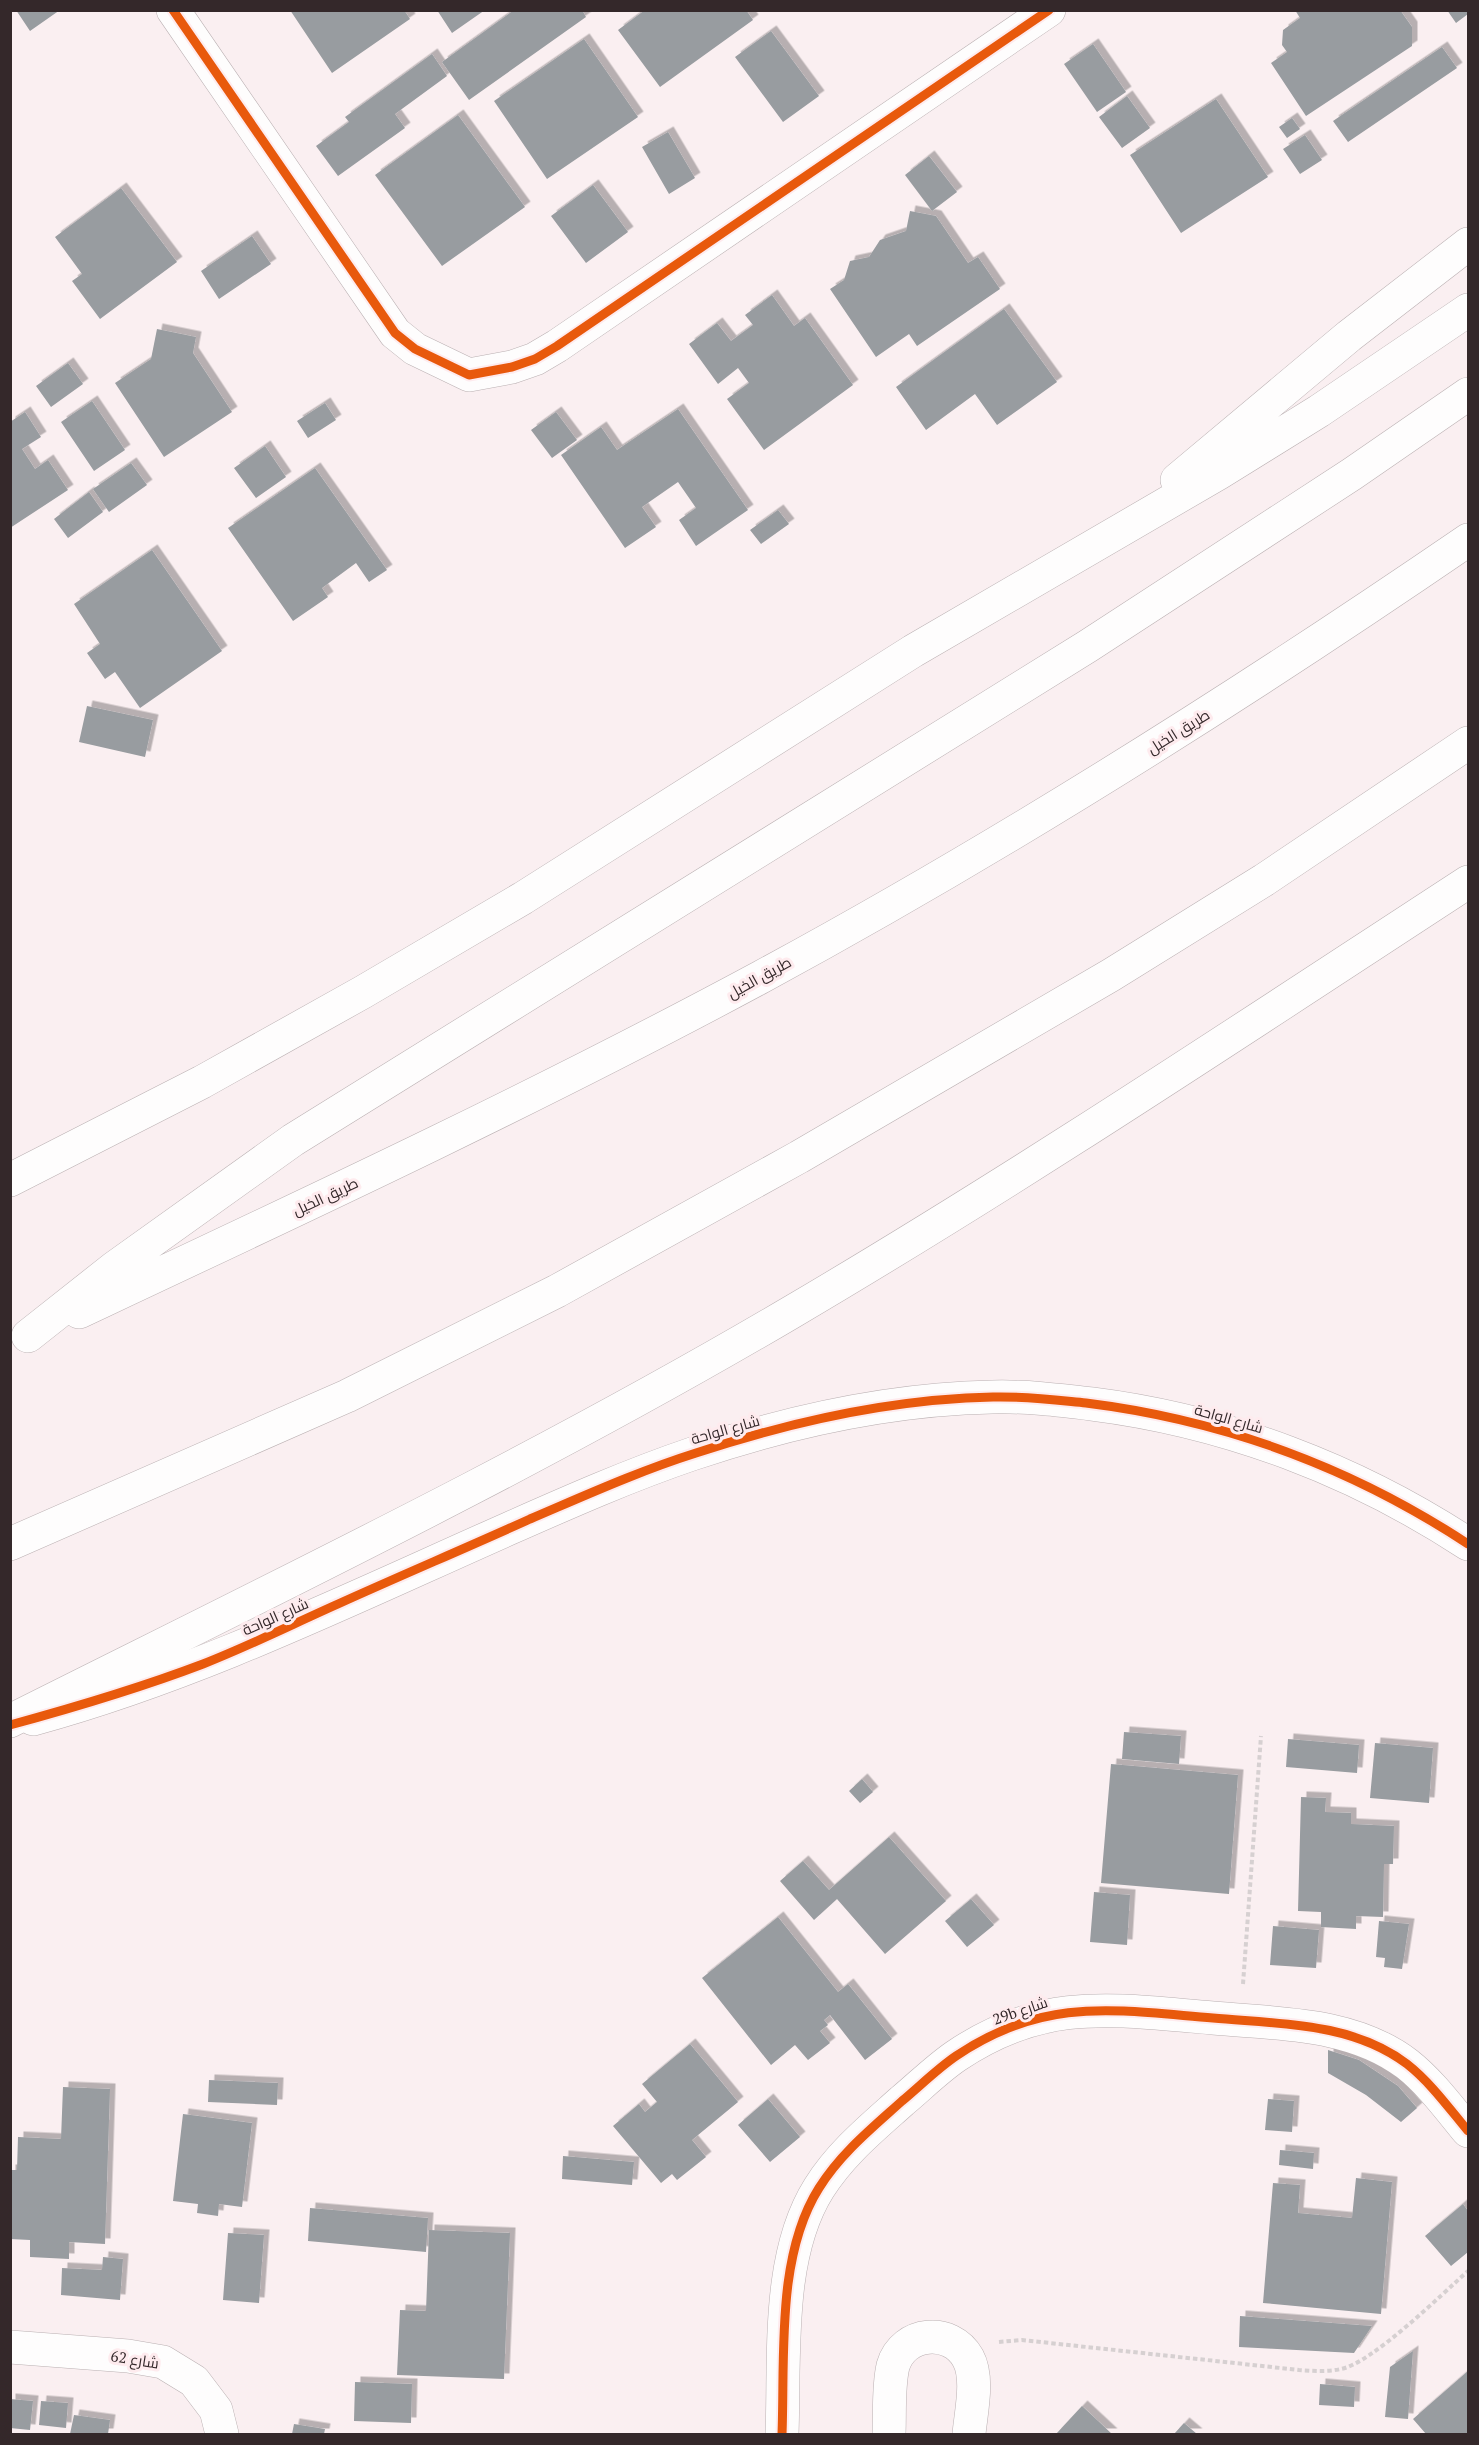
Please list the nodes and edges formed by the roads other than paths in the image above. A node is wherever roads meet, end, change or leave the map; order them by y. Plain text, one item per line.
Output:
1 (173, 10) edge
2 (1049, 10) edge
3 (1468, 244) edge
4 (1468, 310) edge
5 (1468, 394) edge
6 (1118, 533) junction
7 (1468, 540) edge
8 (1468, 743) edge
9 (1468, 882) edge
10 (10, 1180) edge
11 (19, 1340) edge
12 (10, 1544) edge
13 (1468, 1544) edge
14 (10, 1723) edge
15 (1468, 2131) edge
16 (10, 2347) edge
17 (222, 2434) edge
18 (782, 2434) edge
19 (888, 2434) edge
20 (969, 2434) edge

1 - 2 main road
3 - 6 main road
4 - 6 main road
5 - 11 main road
6 - 10 main road
7 - 11 main road, طريق الخيل
8 - 12 main road
9 - 14 main road
13 - 14 main road, شارع الواحة
15 - 18 main road, 29b شارع
16 - 17 main road, شارع 62
19 - 20 main road

